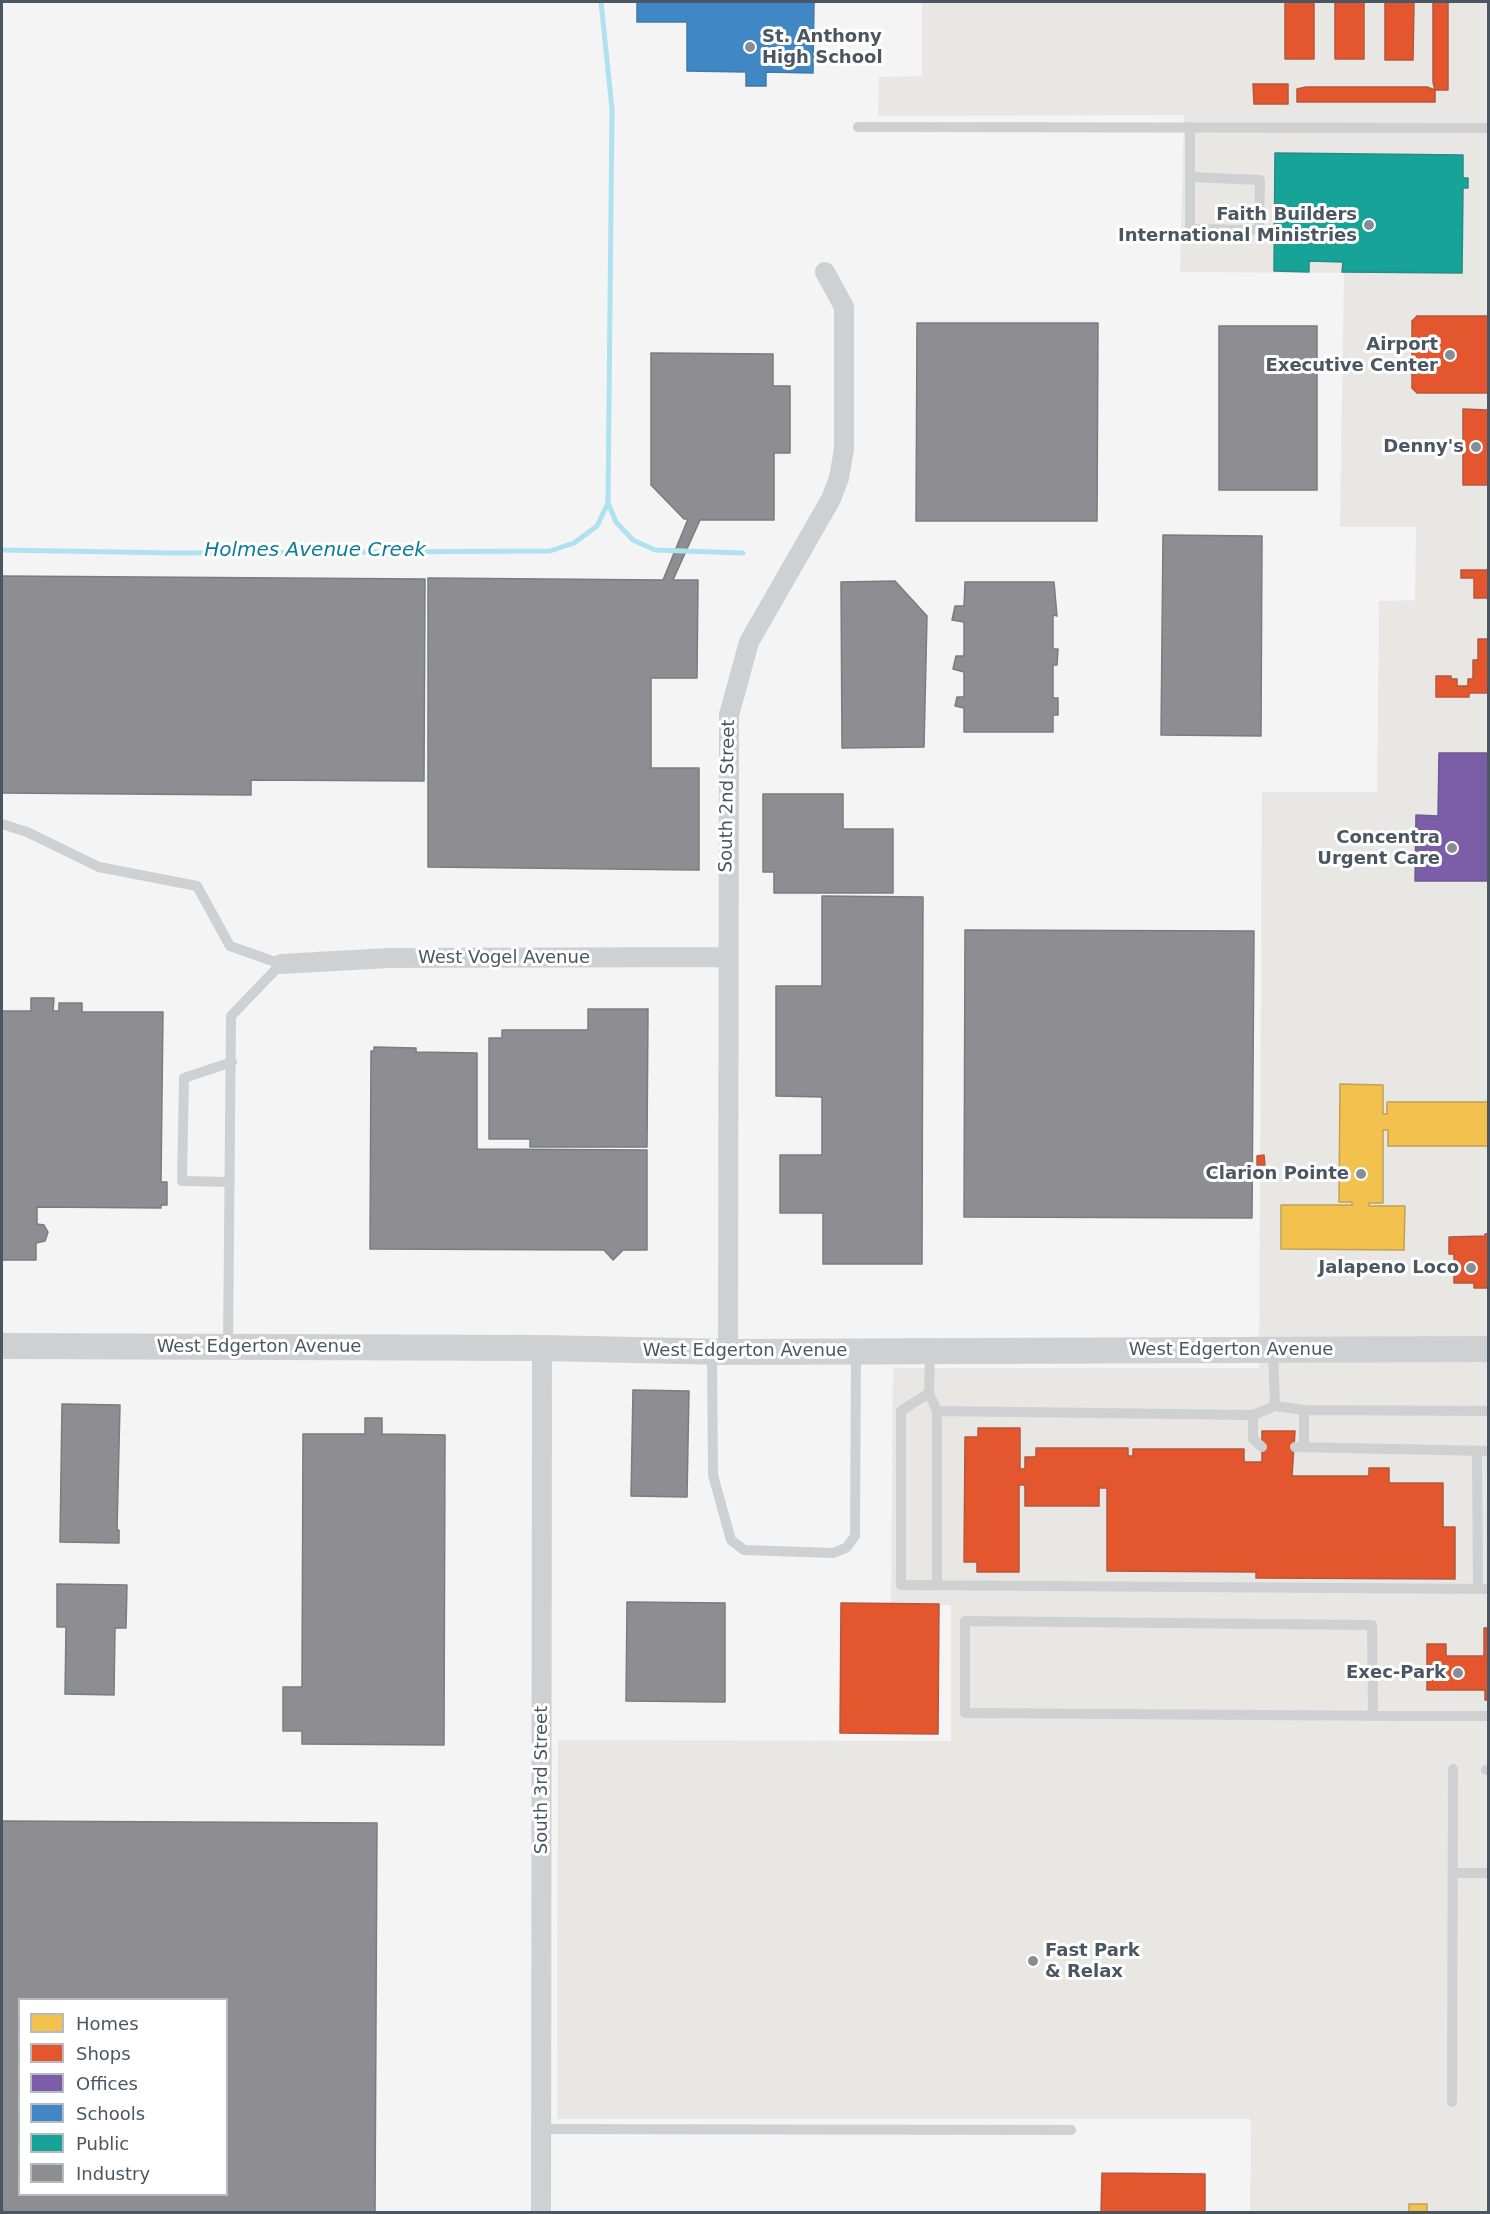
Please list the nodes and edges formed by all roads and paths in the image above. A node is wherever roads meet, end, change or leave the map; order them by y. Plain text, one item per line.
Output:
1 (858, 127) dead end
2 (1190, 127) junction
3 (1488, 128) edge
4 (1190, 177) junction
5 (825, 272) dead end
6 (2, 824) edge
7 (726, 957) junction
8 (281, 964) junction
9 (232, 1062) junction
10 (230, 1182) junction
11 (2, 1346) edge
12 (228, 1347) junction
13 (542, 1348) junction
14 (1488, 1349) edge
15 (1273, 1350) junction
16 (856, 1351) junction
17 (930, 1351) junction
18 (720, 1352) junction
19 (929, 1393) junction
20 (1275, 1406) junction
21 (1304, 1410) junction
22 (938, 1411) junction
23 (1488, 1411) edge
24 (1253, 1415) junction
25 (1262, 1447) dead end
26 (1483, 1451) edge
27 (937, 1585) junction
28 (1483, 1589) edge
29 (1373, 1716) junction
30 (1488, 1716) edge
31 (1453, 1769) dead end
32 (1453, 1873) junction
33 (1488, 1873) edge
34 (1452, 2102) dead end
35 (542, 2129) junction
36 (1071, 2130) dead end
37 (542, 2212) edge

1 - 2 lane
2 - 3 lane
2 - 4 lane
4 - 4 lane
5 - 7 street, South 2nd Street
6 - 8 lane
7 - 8 street, West Vogel Avenue
7 - 18 street, South 2nd Street
8 - 9 lane
9 - 10 lane
9 - 10 lane
10 - 12 lane
11 - 12 street, West Edgerton Avenue
12 - 13 street, West Edgerton Avenue
13 - 18 street, West Edgerton Avenue
13 - 35 street, South 3rd Street
14 - 15 street, West Edgerton Avenue
15 - 17 street, West Edgerton Avenue
15 - 20 lane
16 - 17 street, West Edgerton Avenue
16 - 18 street, West Edgerton Avenue
16 - 18 lane
17 - 19 lane
19 - 22 lane
19 - 27 lane
20 - 21 lane
20 - 24 lane
21 - 23 lane
21 - 26 lane
22 - 24 lane
22 - 27 lane
24 - 25 lane
26 - 28 lane
27 - 28 lane
29 - 29 lane
29 - 30 lane
31 - 32 lane
32 - 33 lane
32 - 34 lane
35 - 36 lane
35 - 37 street, South 3rd Street

